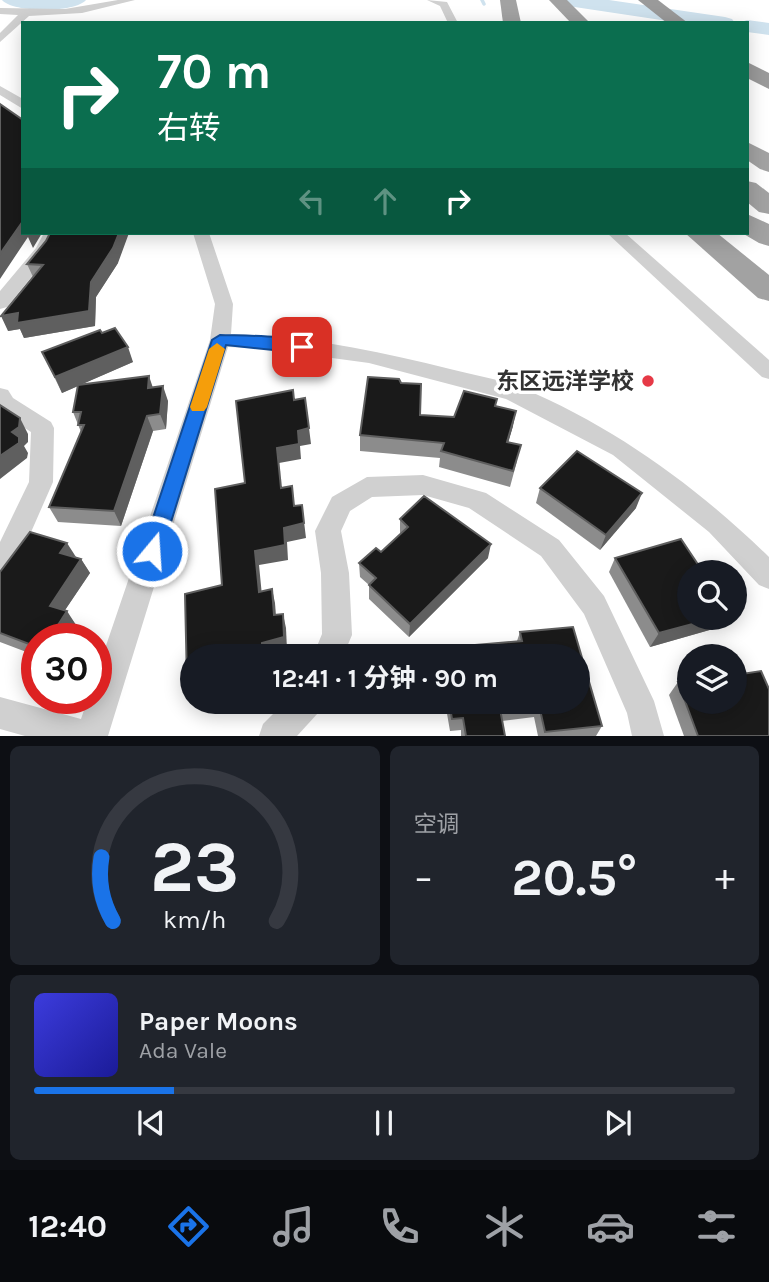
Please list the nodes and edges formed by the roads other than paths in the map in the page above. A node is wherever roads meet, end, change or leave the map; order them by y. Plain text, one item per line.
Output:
1 (130, 0) edge
2 (432, 0) edge
3 (509, 1) edge
4 (639, 3) edge
5 (0, 11) edge
6 (24, 14) junction
7 (452, 21) edge
8 (512, 21) edge
9 (651, 21) edge
10 (675, 21) edge
11 (0, 38) edge
12 (749, 69) edge
13 (769, 82) edge
14 (0, 90) edge
15 (749, 91) edge
16 (769, 103) edge
17 (21, 105) edge
18 (749, 150) edge
19 (769, 164) edge
20 (749, 191) edge
21 (769, 206) edge
22 (749, 224) edge
23 (51, 235) edge
24 (202, 235) edge
25 (617, 235) edge
26 (701, 235) edge
27 (769, 237) edge
28 (769, 290) edge
29 (0, 303) edge
30 (220, 340) junction
31 (769, 372) edge
32 (0, 396) edge
33 (0, 571) edge
34 (769, 576) edge
35 (333, 644) edge
36 (0, 713) edge
37 (296, 714) edge
38 (84, 736) edge
39 (92, 736) edge
40 (275, 736) edge
41 (648, 736) edge

1 - 6 street
2 - 7 street
3 - 8 highway
4 - 9 highway
4 - 10 highway
5 - 6 street
6 - 11 street
12 - 13 highway
14 - 17 street
15 - 16 highway
18 - 19 highway
20 - 21 highway
22 - 27 highway
23 - 29 street
24 - 30 street
25 - 31 street
26 - 28 highway
30 - 34 street
30 - 39 street
32 - 33 street
35 - 41 street
36 - 38 street
37 - 40 street

